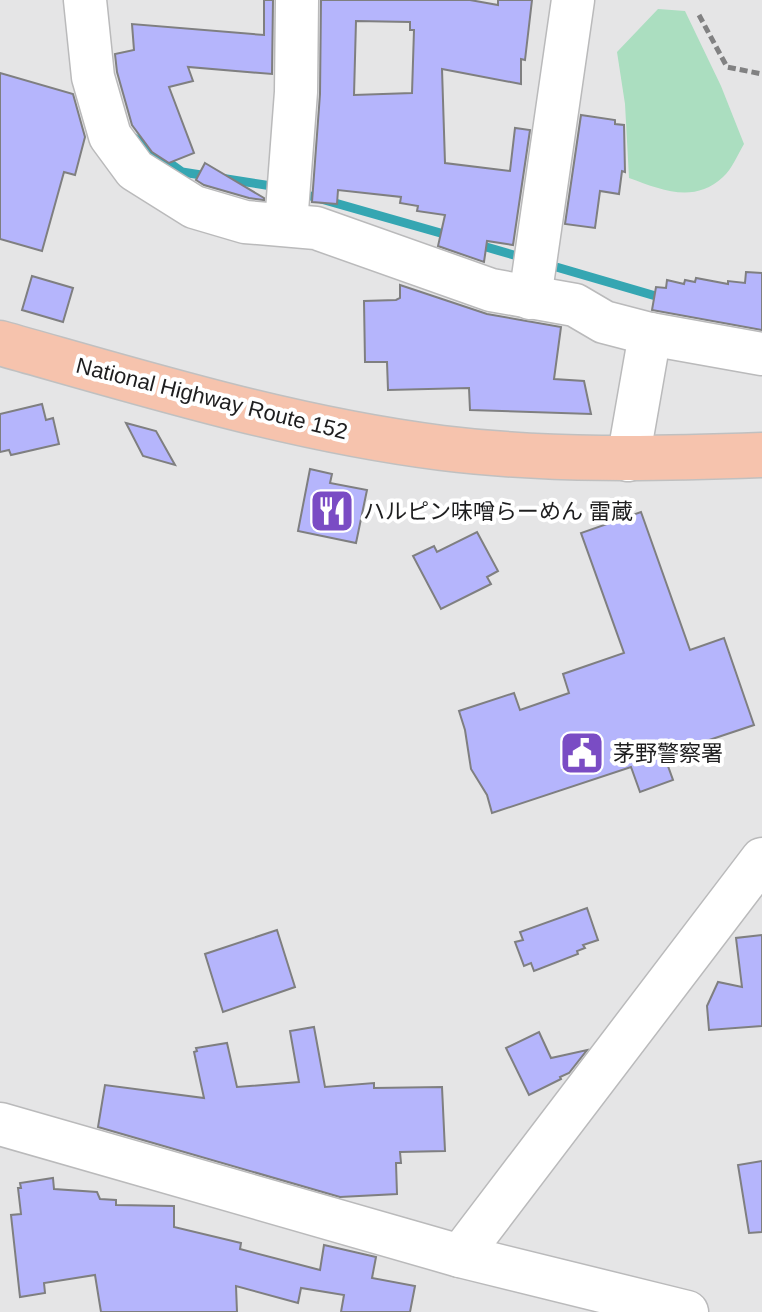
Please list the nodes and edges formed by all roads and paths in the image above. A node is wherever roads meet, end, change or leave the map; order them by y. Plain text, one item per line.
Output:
1 (85, 0) edge
2 (297, 0) edge
3 (573, 0) edge
4 (699, 15) dead end
5 (762, 74) edge
6 (286, 224) junction
7 (530, 298) junction
8 (650, 334) junction
9 (0, 343) edge
10 (762, 354) edge
11 (762, 455) edge
12 (628, 460) junction
13 (762, 859) edge
14 (0, 1124) edge
15 (460, 1256) junction
16 (687, 1312) edge

1 - 6 street
2 - 6 street
3 - 7 street
4 - 5 path
6 - 7 street
7 - 8 street
8 - 10 street
8 - 12 street
9 - 12 highway, National Highway Route 152
11 - 12 highway, National Highway Route 152
13 - 15 street
14 - 15 street
15 - 16 street

